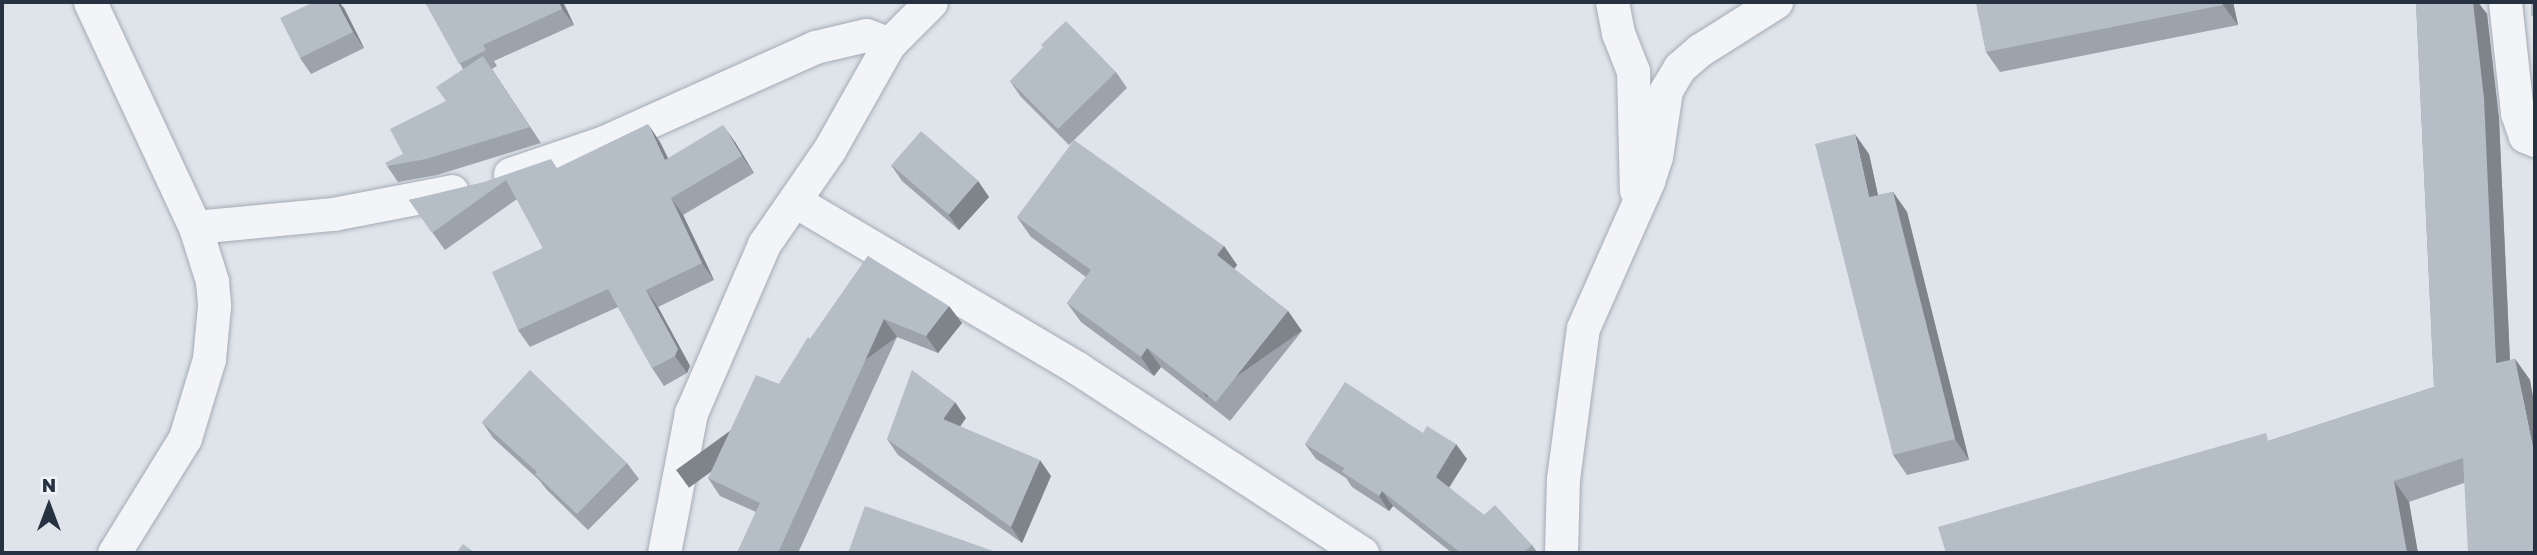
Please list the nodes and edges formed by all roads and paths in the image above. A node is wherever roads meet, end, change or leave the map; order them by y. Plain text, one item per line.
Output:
1 (90, 2) edge
2 (931, 2) edge
3 (1612, 2) edge
4 (1776, 2) edge
5 (2505, 2) edge
6 (889, 44) junction
7 (2535, 140) edge
8 (795, 201) junction
9 (1635, 206) junction
10 (195, 227) junction
11 (114, 553) edge
12 (664, 553) edge
13 (1362, 553) edge
14 (1561, 553) edge

1 - 10 street
2 - 6 street
3 - 9 street
4 - 9 street
5 - 7 street
6 - 8 street
6 - 10 street
8 - 12 street
8 - 13 street
9 - 14 street
10 - 11 street

